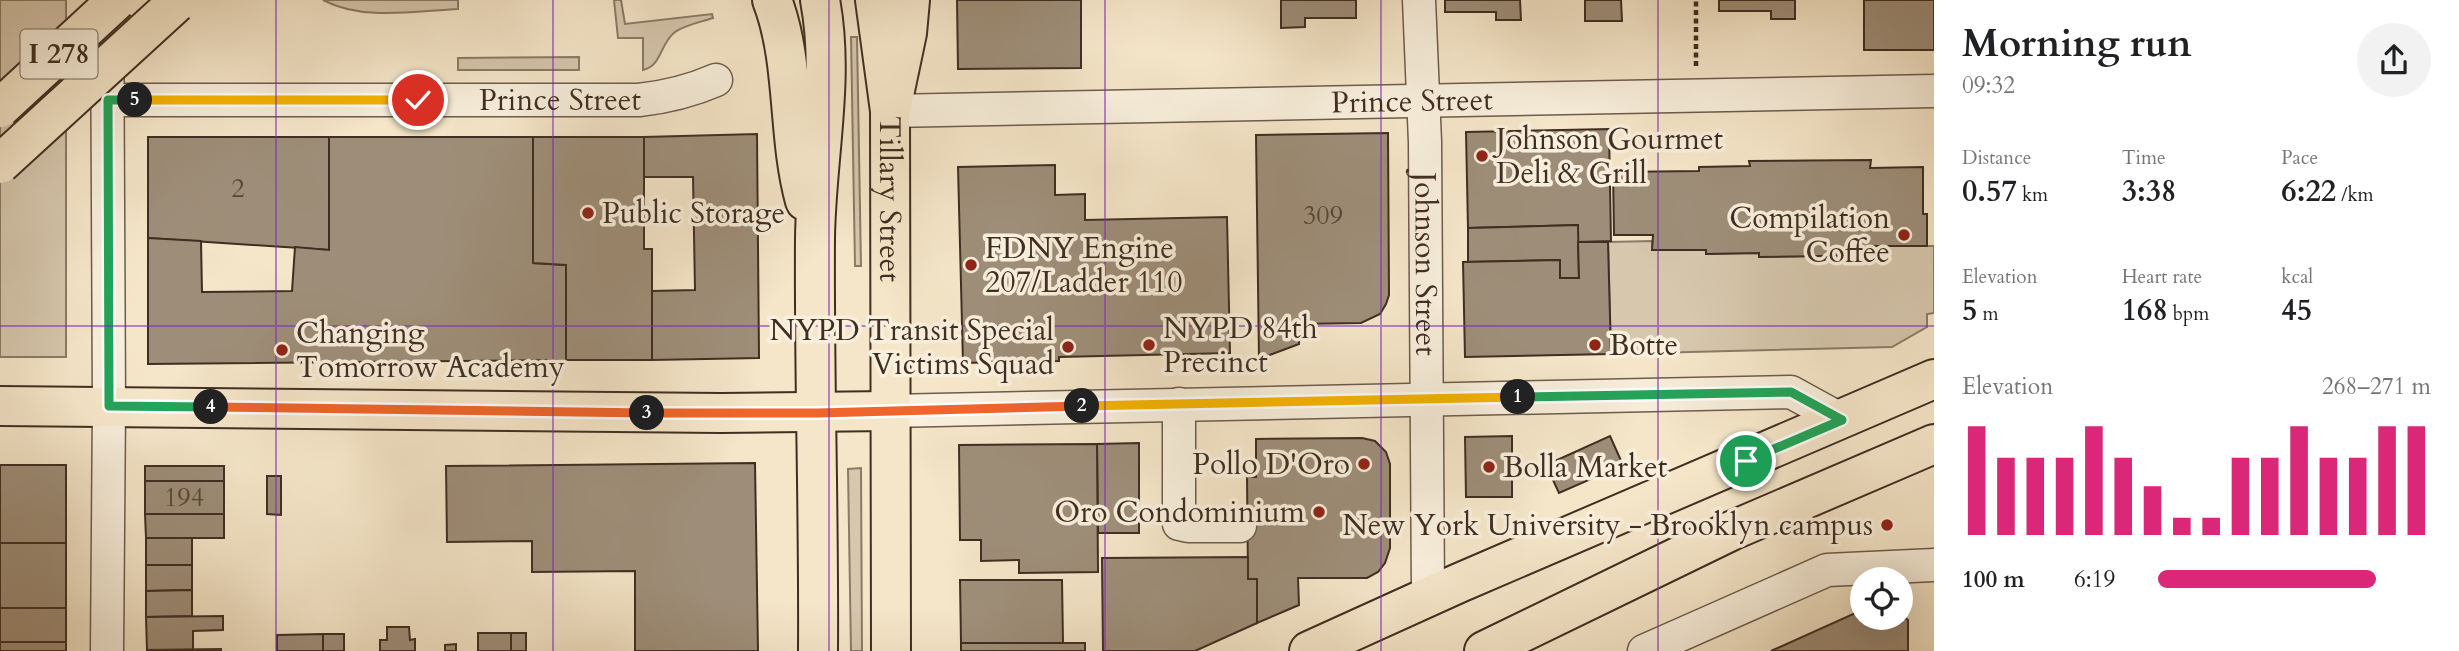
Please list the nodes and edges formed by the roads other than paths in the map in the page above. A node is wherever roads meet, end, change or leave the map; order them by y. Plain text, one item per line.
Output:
1 (107, 0) edge
2 (117, 0) edge
3 (772, 0) edge
4 (820, 0) edge
5 (875, 0) edge
6 (910, 0) edge
7 (1419, 0) edge
8 (179, 1) edge
9 (716, 80) dead end
10 (1934, 91) edge
11 (108, 100) junction
12 (1423, 100) junction
13 (0, 108) edge
14 (890, 111) junction
15 (0, 164) edge
16 (815, 236) junction
17 (1934, 379) edge
18 (1427, 399) junction
19 (1179, 404) junction
20 (109, 406) junction
21 (0, 407) edge
22 (889, 411) junction
23 (817, 413) junction
24 (1842, 420) junction
25 (1934, 444) edge
26 (1240, 526) dead end
27 (1934, 565) edge
28 (1428, 596) junction
29 (107, 651) edge
30 (818, 651) edge
31 (891, 651) edge
32 (1309, 651) edge
33 (1484, 651) edge
34 (1644, 651) edge

1 - 11 street
2 - 13 main road, I 278, bridge
3 - 16 main road
4 - 16 main road
5 - 14 main road
6 - 14 main road, Tillary Street
7 - 12 street, Johnson Street
8 - 15 main road, I 278, bridge
9 - 11 street, Prince Street
10 - 12 street, Prince Street
11 - 20 street
12 - 14 street, Prince Street
12 - 18 street, Johnson Street
14 - 22 main road, Tillary Street
16 - 23 main road
17 - 24 main road
18 - 19 street
18 - 24 street
18 - 28 street, Johnson Street
19 - 22 street
19 - 26 street
20 - 21 main road
20 - 23 main road
20 - 29 street
22 - 23 main road
22 - 31 main road, Tillary Street
23 - 30 main road
24 - 28 main road
25 - 33 main road
27 - 34 street
28 - 32 main road

